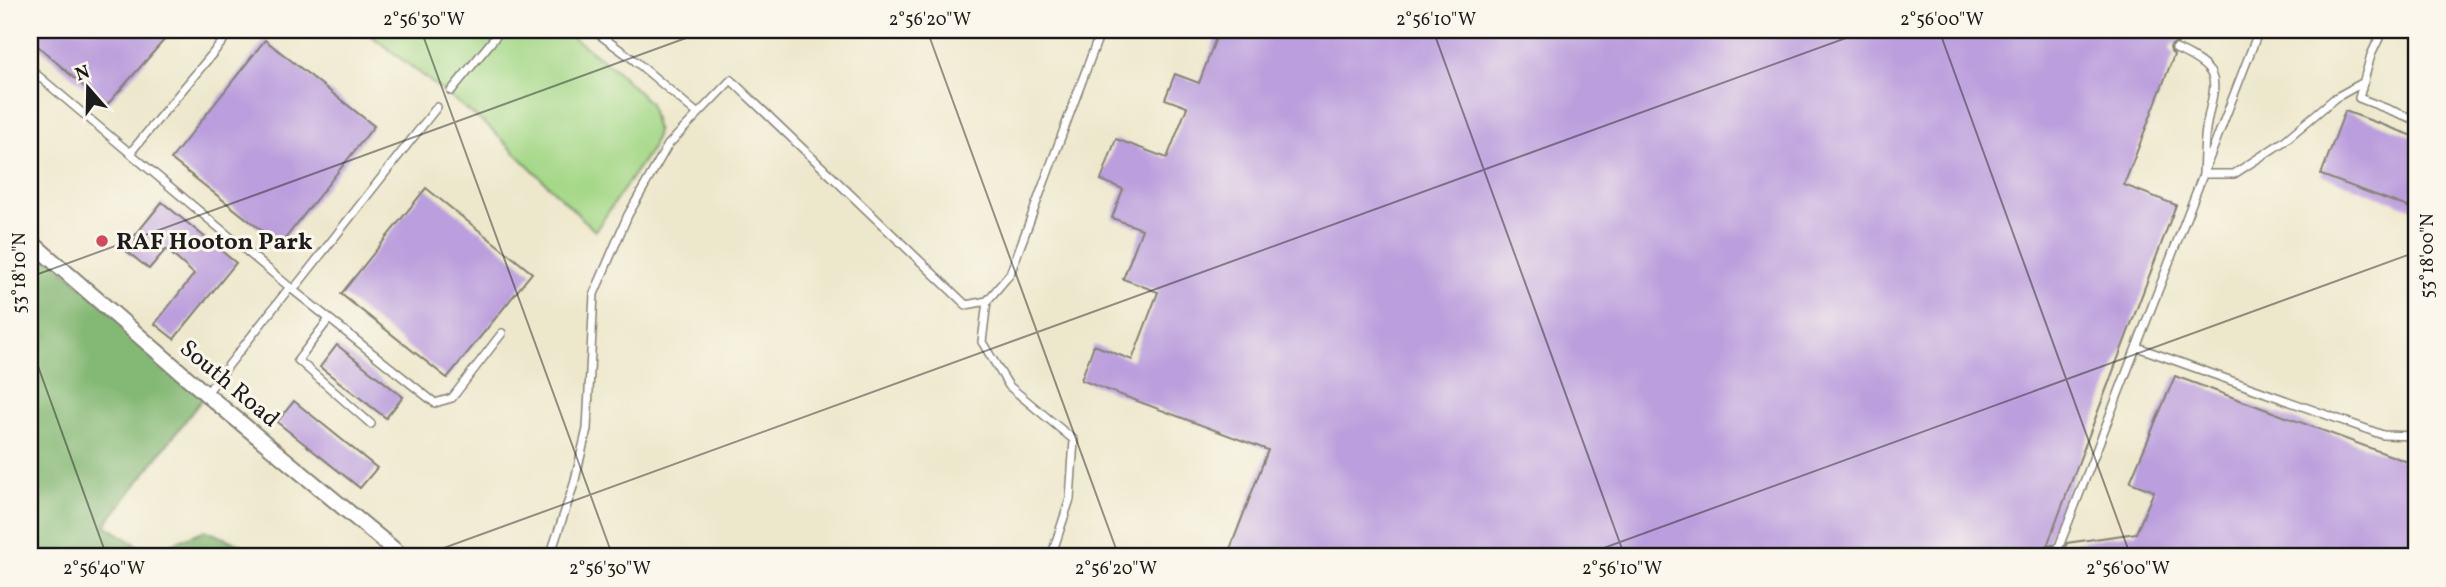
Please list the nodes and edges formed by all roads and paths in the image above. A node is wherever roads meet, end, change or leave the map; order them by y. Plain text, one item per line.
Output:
1 (501, 30) edge
2 (593, 30) edge
3 (1101, 30) edge
4 (2259, 30) edge
5 (2383, 30) edge
6 (223, 41) dead end
7 (2176, 49) dead end
8 (30, 69) edge
9 (2364, 82) junction
10 (451, 91) dead end
11 (437, 107) dead end
12 (698, 114) junction
13 (2416, 120) edge
14 (130, 153) junction
15 (2203, 174) junction
16 (30, 241) edge
17 (292, 288) junction
18 (986, 301) junction
19 (329, 319) junction
20 (502, 333) dead end
21 (2137, 347) junction
22 (206, 394) junction
23 (371, 424) dead end
24 (2416, 436) edge
25 (403, 557) edge
26 (552, 557) edge
27 (1051, 557) edge
28 (2055, 557) edge

1 - 10 lane
2 - 12 lane
3 - 18 lane
4 - 15 lane
5 - 9 lane
6 - 14 lane
7 - 15 lane
8 - 14 lane
9 - 13 lane
9 - 15 lane
11 - 17 lane
12 - 18 lane
12 - 26 lane
14 - 17 lane
15 - 21 lane
16 - 22 street, South Road
17 - 19 lane
17 - 22 lane
18 - 27 lane
19 - 20 lane
19 - 23 lane
21 - 24 lane
21 - 28 lane
22 - 25 street, South Road

